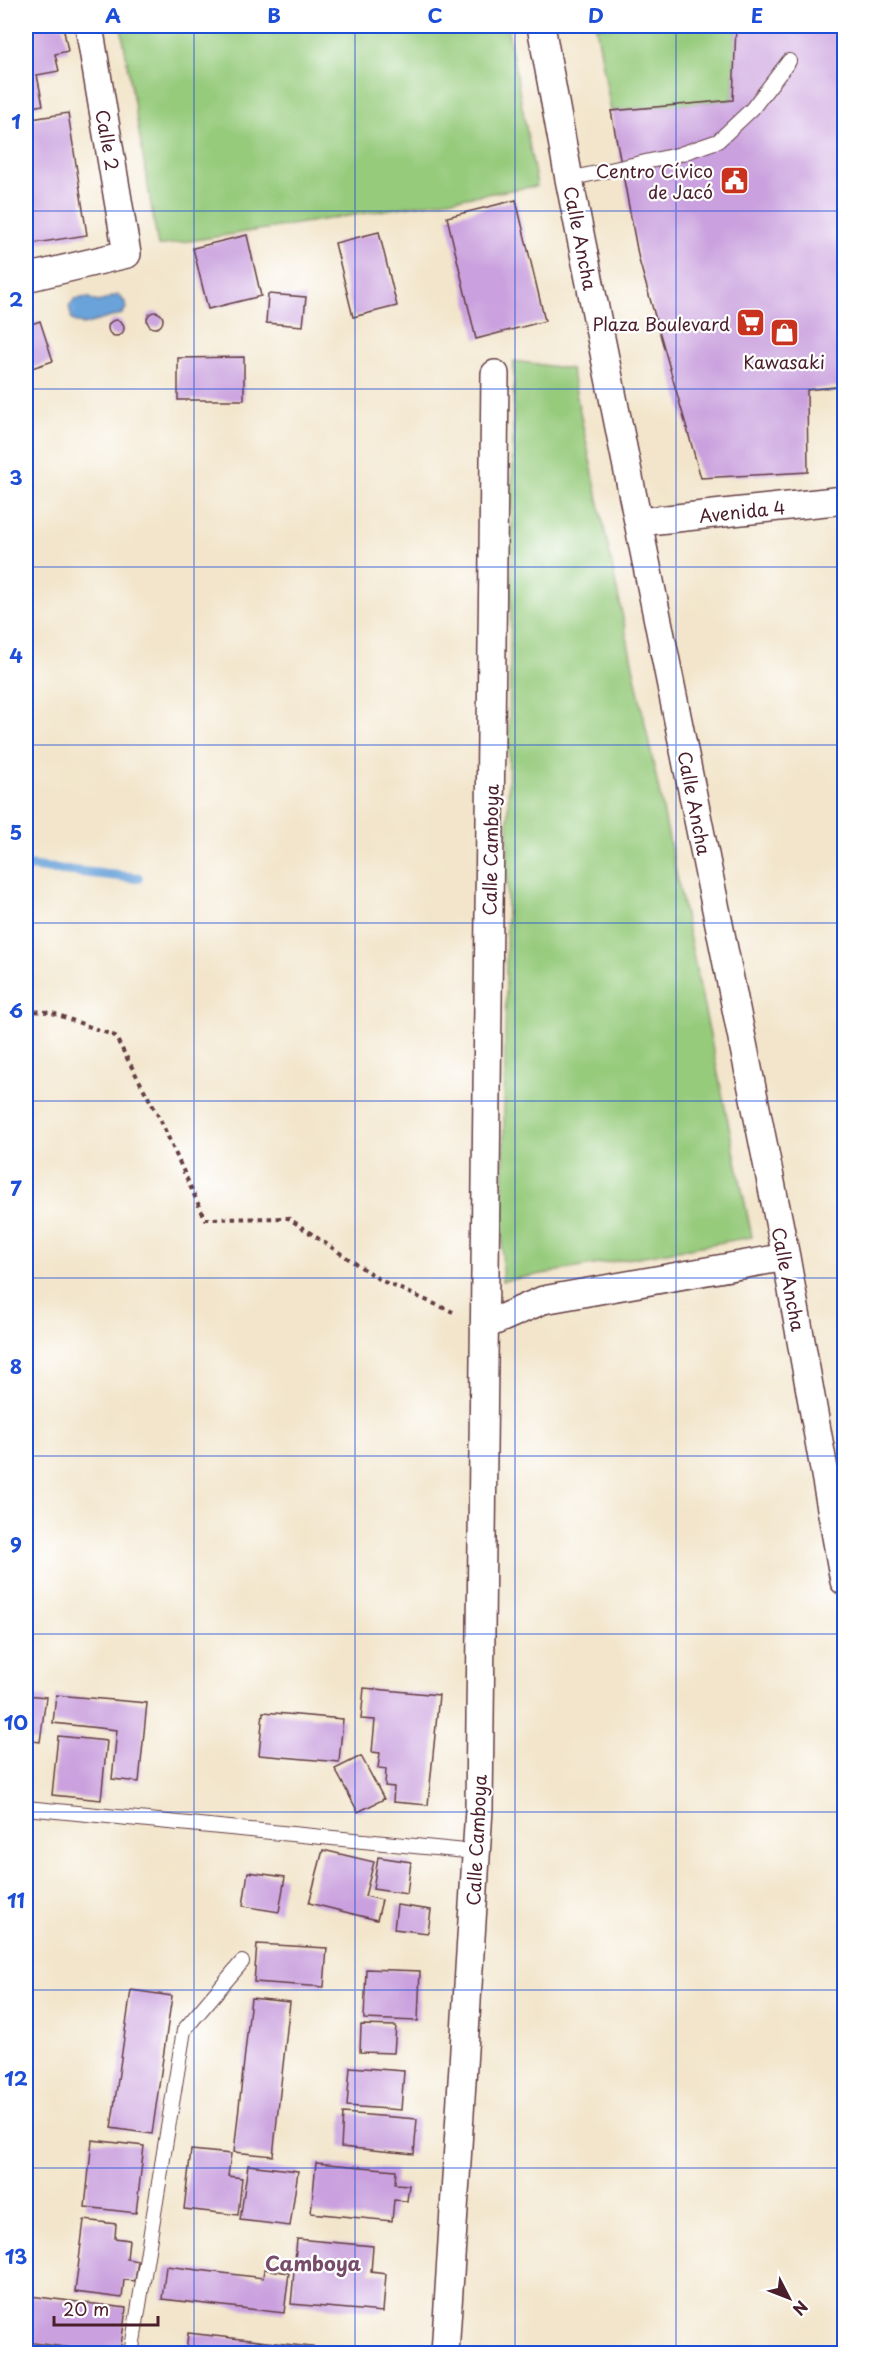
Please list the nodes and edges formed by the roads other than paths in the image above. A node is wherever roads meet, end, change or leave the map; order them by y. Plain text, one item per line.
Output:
1 (89, 26) edge
2 (540, 26) edge
3 (789, 61) dead end
4 (569, 179) junction
5 (26, 278) edge
6 (495, 374) dead end
7 (844, 500) edge
8 (639, 522) junction
9 (786, 1257) junction
10 (484, 1326) junction
11 (844, 1581) edge
12 (26, 1808) edge
13 (476, 1852) junction
14 (242, 1962) dead end
15 (131, 2354) edge
16 (445, 2354) edge

1 - 5 street, Calle 2
2 - 4 street, Calle Ancha
3 - 4 lane
4 - 8 street, Calle Ancha
6 - 10 street, Calle Camboya
7 - 8 street, Avenida 4
8 - 9 street, Calle Ancha
9 - 10 street
9 - 11 street, Calle Ancha
10 - 13 street, Calle Camboya
12 - 13 lane
13 - 16 street, Calle Camboya
14 - 15 lane

